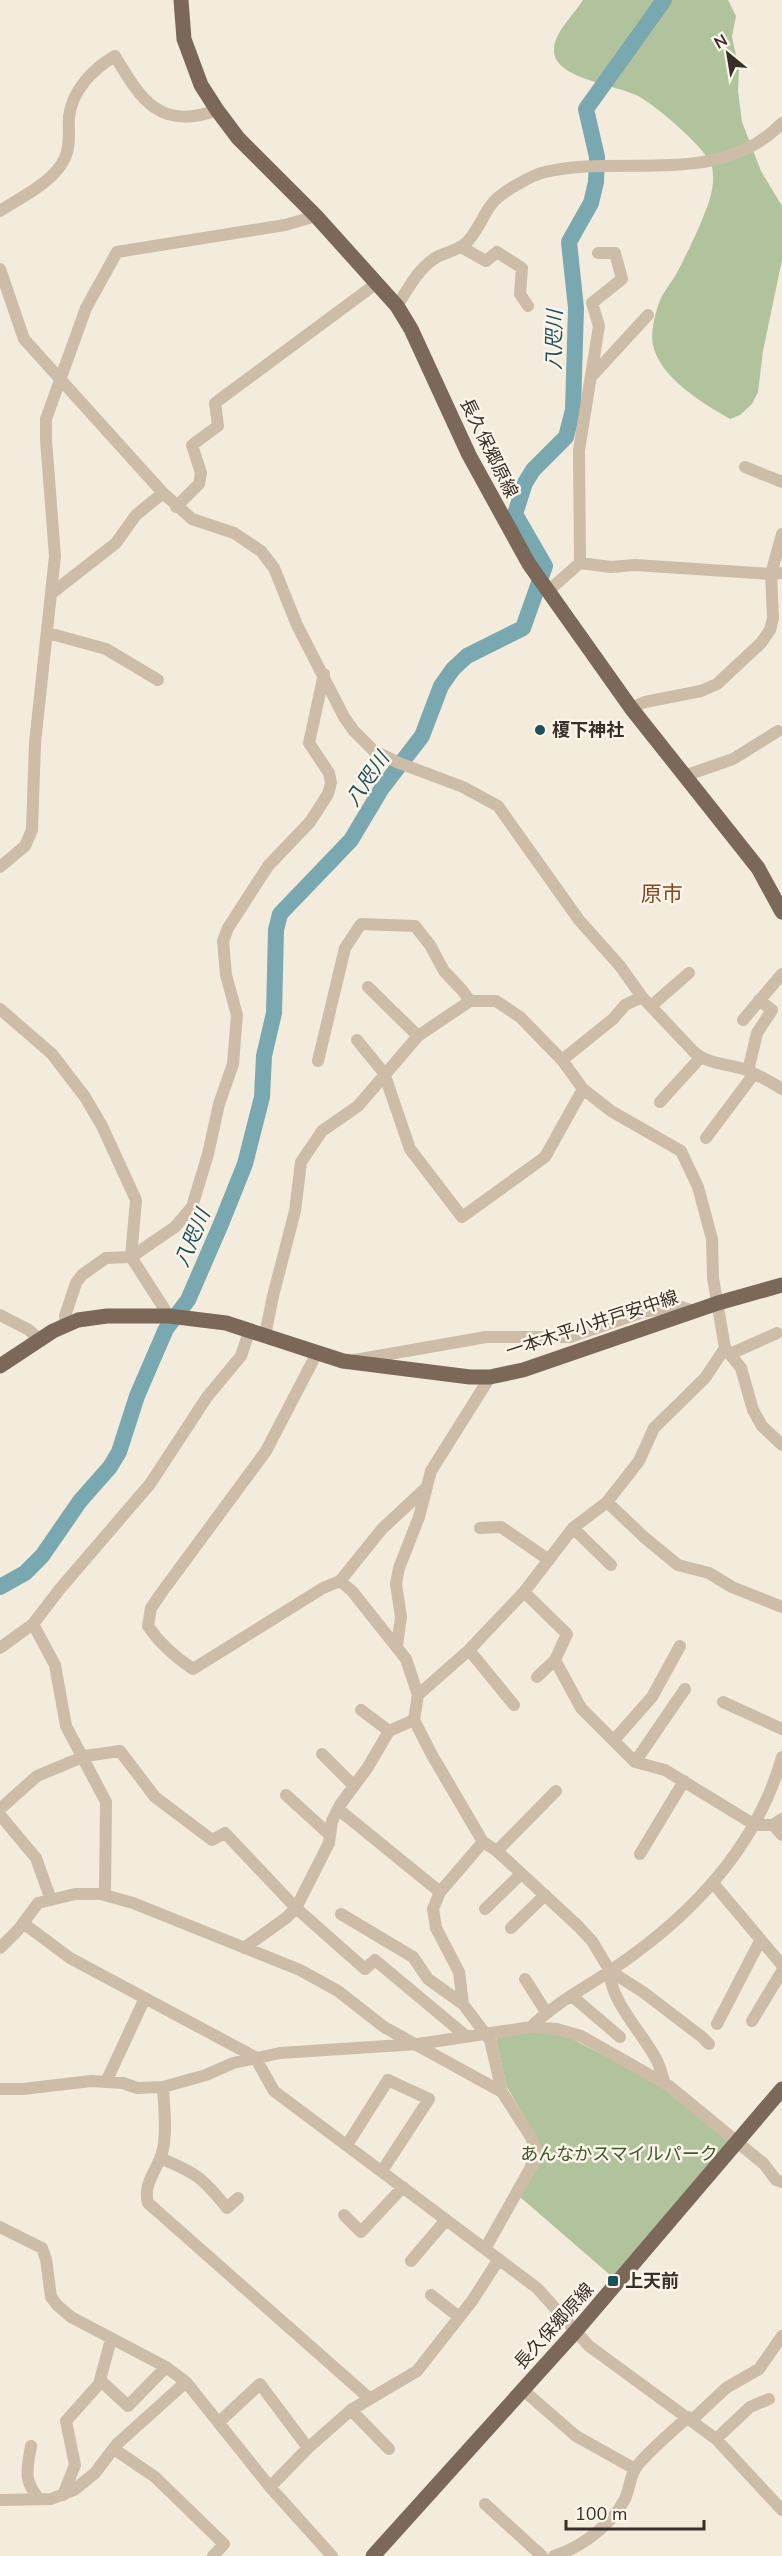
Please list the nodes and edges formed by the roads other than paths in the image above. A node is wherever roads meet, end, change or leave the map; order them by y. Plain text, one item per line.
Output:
1 (181, 0) edge
2 (217, 110) junction
3 (782, 123) edge
4 (0, 211) edge
5 (315, 216) junction
6 (461, 248) junction
7 (598, 253) dead end
8 (0, 269) edge
9 (377, 283) junction
10 (397, 306) junction
11 (528, 306) dead end
12 (648, 315) dead end
13 (591, 377) junction
14 (61, 379) junction
15 (745, 467) dead end
16 (782, 482) edge
17 (163, 493) junction
18 (176, 507) junction
19 (782, 534) edge
20 (580, 563) junction
21 (777, 574) edge
22 (548, 591) junction
23 (52, 593) junction
24 (48, 633) junction
25 (324, 674) junction
26 (158, 680) dead end
27 (631, 708) junction
28 (778, 731) dead end
29 (684, 776) junction
30 (0, 867) edge
31 (778, 892) edge
32 (782, 912) edge
33 (689, 973) dead end
34 (782, 974) edge
35 (368, 987) dead end
36 (759, 1000) junction
37 (647, 1001) junction
38 (470, 1002) junction
39 (0, 1009) edge
40 (743, 1020) dead end
41 (418, 1036) junction
42 (357, 1040) dead end
43 (700, 1058) junction
44 (562, 1060) junction
45 (318, 1061) dead end
46 (751, 1072) junction
47 (384, 1073) junction
48 (583, 1089) junction
49 (782, 1089) edge
50 (660, 1102) dead end
51 (706, 1138) dead end
52 (131, 1257) junction
53 (782, 1285) edge
54 (718, 1303) junction
55 (694, 1311) junction
56 (0, 1315) edge
57 (170, 1316) junction
58 (66, 1325) junction
59 (250, 1329) junction
60 (777, 1333) dead end
61 (265, 1335) junction
62 (39, 1339) junction
63 (727, 1351) junction
64 (316, 1353) junction
65 (348, 1361) junction
66 (0, 1365) edge
67 (490, 1377) junction
68 (782, 1445) edge
69 (427, 1487) junction
70 (607, 1502) junction
71 (480, 1528) dead end
72 (573, 1528) junction
73 (549, 1560) junction
74 (611, 1565) dead end
75 (340, 1581) junction
76 (524, 1592) junction
77 (782, 1607) edge
78 (33, 1624) junction
79 (397, 1645) junction
80 (680, 1646) dead end
81 (0, 1648) edge
82 (469, 1650) junction
83 (555, 1660) junction
84 (537, 1677) dead end
85 (685, 1689) dead end
86 (418, 1695) junction
87 (723, 1702) dead end
88 (514, 1705) dead end
89 (361, 1710) dead end
90 (414, 1720) junction
91 (782, 1729) edge
92 (389, 1731) junction
93 (614, 1740) junction
94 (322, 1754) dead end
95 (782, 1757) edge
96 (81, 1758) junction
97 (635, 1762) junction
98 (684, 1781) junction
99 (354, 1786) junction
100 (556, 1791) dead end
101 (286, 1795) dead end
102 (0, 1809) edge
103 (338, 1809) junction
104 (0, 1815) edge
105 (777, 1822) edge
106 (755, 1825) junction
107 (330, 1835) junction
108 (782, 1835) edge
109 (483, 1842) junction
110 (497, 1851) junction
111 (640, 1854) dead end
112 (521, 1874) junction
113 (713, 1883) junction
114 (440, 1892) junction
115 (105, 1895) junction
116 (545, 1895) junction
117 (51, 1899) junction
118 (296, 1908) junction
119 (485, 1909) dead end
120 (340, 1914) dead end
121 (23, 1923) junction
122 (511, 1928) dead end
123 (760, 1941) junction
124 (0, 1948) edge
125 (244, 1948) junction
126 (782, 1965) edge
127 (610, 1971) junction
128 (782, 1971) edge
129 (525, 1979) dead end
130 (572, 1996) junction
131 (145, 1998) junction
132 (463, 2004) junction
133 (546, 2012) junction
134 (752, 2021) dead end
135 (717, 2024) dead end
136 (531, 2027) junction
137 (485, 2033) junction
138 (466, 2036) junction
139 (620, 2037) dead end
140 (418, 2044) junction
141 (708, 2044) dead end
142 (255, 2056) junction
143 (106, 2082) junction
144 (665, 2084) junction
145 (163, 2086) junction
146 (0, 2089) edge
147 (782, 2089) edge
148 (502, 2092) junction
149 (738, 2144) junction
150 (347, 2145) junction
151 (160, 2158) junction
152 (382, 2171) junction
153 (782, 2182) edge
154 (403, 2187) junction
155 (238, 2198) dead end
156 (344, 2215) dead end
157 (446, 2220) junction
158 (2, 2230) edge
159 (485, 2249) junction
160 (499, 2259) junction
161 (411, 2261) dead end
162 (431, 2295) dead end
163 (459, 2317) junction
164 (575, 2332) junction
165 (782, 2336) edge
166 (111, 2339) junction
167 (166, 2367) junction
168 (100, 2380) junction
169 (186, 2382) junction
170 (523, 2390) junction
171 (369, 2398) junction
172 (769, 2399) dead end
173 (351, 2410) junction
174 (690, 2418) junction
175 (219, 2422) junction
176 (716, 2439) junction
177 (31, 2446) dead end
178 (308, 2448) junction
179 (114, 2449) junction
180 (389, 2449) dead end
181 (635, 2469) junction
182 (270, 2487) junction
183 (63, 2495) junction
184 (39, 2499) junction
185 (0, 2500) edge
186 (485, 2504) dead end
187 (782, 2510) edge
188 (213, 2556) edge
189 (332, 2556) edge
190 (373, 2556) edge
191 (542, 2556) edge
192 (554, 2556) edge

1 - 2 main road, 長久保郷原線
2 - 4 street
2 - 5 main road, 長久保郷原線
3 - 6 street
5 - 9 main road, 長久保郷原線
5 - 14 street
6 - 10 street
6 - 11 street
7 - 13 street
8 - 14 street
9 - 10 main road, 長久保郷原線
9 - 18 street
10 - 22 main road, 長久保郷原線
12 - 13 street
13 - 20 street
14 - 17 street
14 - 23 street
15 - 16 street
17 - 18 street
17 - 23 street
18 - 25 street
19 - 21 street
20 - 21 street
20 - 22 street
21 - 27 street
22 - 27 main road, 長久保郷原線
23 - 24 street
24 - 26 street
24 - 30 street
25 - 37 street
25 - 52 street
27 - 29 main road, 長久保郷原線
28 - 29 street
29 - 31 main road, 長久保郷原線
31 - 32 main road, 長久保郷原線
33 - 37 street
34 - 36 street
35 - 41 street
36 - 40 street
36 - 46 street
37 - 43 street
37 - 44 street
38 - 41 street
38 - 44 street
38 - 45 street
39 - 52 street
41 - 47 street
42 - 47 street
43 - 46 street
43 - 50 street
44 - 48 street
46 - 49 street
46 - 51 street
47 - 48 street
47 - 61 street
48 - 54 street
52 - 57 street
52 - 58 street
53 - 54 main road, 一本木平小井戸安中線
54 - 55 main road, 一本木平小井戸安中線
54 - 63 street
55 - 65 street
55 - 67 main road, 一本木平小井戸安中線
56 - 62 street
57 - 58 main road, 一本木平小井戸安中線
57 - 59 main road, 一本木平小井戸安中線
58 - 62 main road, 一本木平小井戸安中線
59 - 61 main road, 一本木平小井戸安中線
59 - 78 street
60 - 63 street
61 - 64 main road, 一本木平小井戸安中線
62 - 66 main road, 一本木平小井戸安中線
63 - 68 street
63 - 70 street
64 - 65 main road, 一本木平小井戸安中線
64 - 75 street
65 - 67 main road, 一本木平小井戸安中線
67 - 69 street
69 - 75 street
69 - 79 street
70 - 72 street
70 - 77 street
71 - 73 street
72 - 73 street
72 - 74 street
73 - 76 street
75 - 79 street
76 - 82 street
76 - 83 street
78 - 81 street
78 - 96 street
79 - 86 street
80 - 93 street
82 - 86 street
82 - 88 street
83 - 84 street
83 - 93 street
85 - 97 street
86 - 90 street
87 - 91 street
89 - 92 street
90 - 92 street
90 - 109 street
92 - 99 street
93 - 97 street
94 - 99 street
95 - 106 street
96 - 102 street
96 - 115 street
96 - 118 street
97 - 98 street
98 - 106 street
98 - 111 street
99 - 103 street
100 - 110 street
101 - 107 street
103 - 107 street
103 - 114 street
104 - 117 street
105 - 106 street
105 - 108 street
106 - 113 street
107 - 118 street
109 - 110 street
109 - 114 street
110 - 112 street
112 - 116 street
112 - 119 street
113 - 123 street
113 - 127 street
114 - 132 street
115 - 117 street
115 - 125 street
116 - 122 street
116 - 127 street
117 - 121 street
118 - 125 street
118 - 138 street
120 - 132 street
121 - 124 street
121 - 131 street
123 - 126 street
123 - 135 street
125 - 140 street
127 - 130 street
127 - 141 street
127 - 144 street
128 - 134 street
129 - 133 street
130 - 133 street
130 - 139 street
131 - 142 street
131 - 143 street
132 - 137 street
133 - 136 street
136 - 137 street
136 - 144 street
137 - 138 street
137 - 148 street
138 - 140 street
140 - 142 street
140 - 148 street
142 - 145 street
142 - 150 street
143 - 145 street
143 - 146 street
144 - 149 street
145 - 151 street
147 - 149 main road, 長久保郷原線
148 - 159 street
149 - 153 street
149 - 164 main road, 長久保郷原線
150 - 152 street
150 - 152 street
151 - 155 street
151 - 171 street
152 - 154 street
154 - 156 street
154 - 157 street
157 - 159 street
157 - 161 street
158 - 166 street
159 - 160 street
160 - 163 street
160 - 164 street
162 - 163 street
163 - 171 street
164 - 170 main road, 長久保郷原線
164 - 174 street
165 - 174 street
166 - 167 street
166 - 168 street
167 - 168 street
167 - 169 street
168 - 183 street
169 - 175 street
169 - 179 street
170 - 181 street
170 - 190 main road, 長久保郷原線
171 - 173 street
172 - 176 street
173 - 178 street
173 - 180 street
174 - 176 street
174 - 181 street
175 - 178 street
175 - 182 street
176 - 187 street
177 - 184 street
178 - 182 street
179 - 183 street
179 - 188 street
181 - 192 street
182 - 189 street
183 - 184 street
184 - 185 street
186 - 191 street

